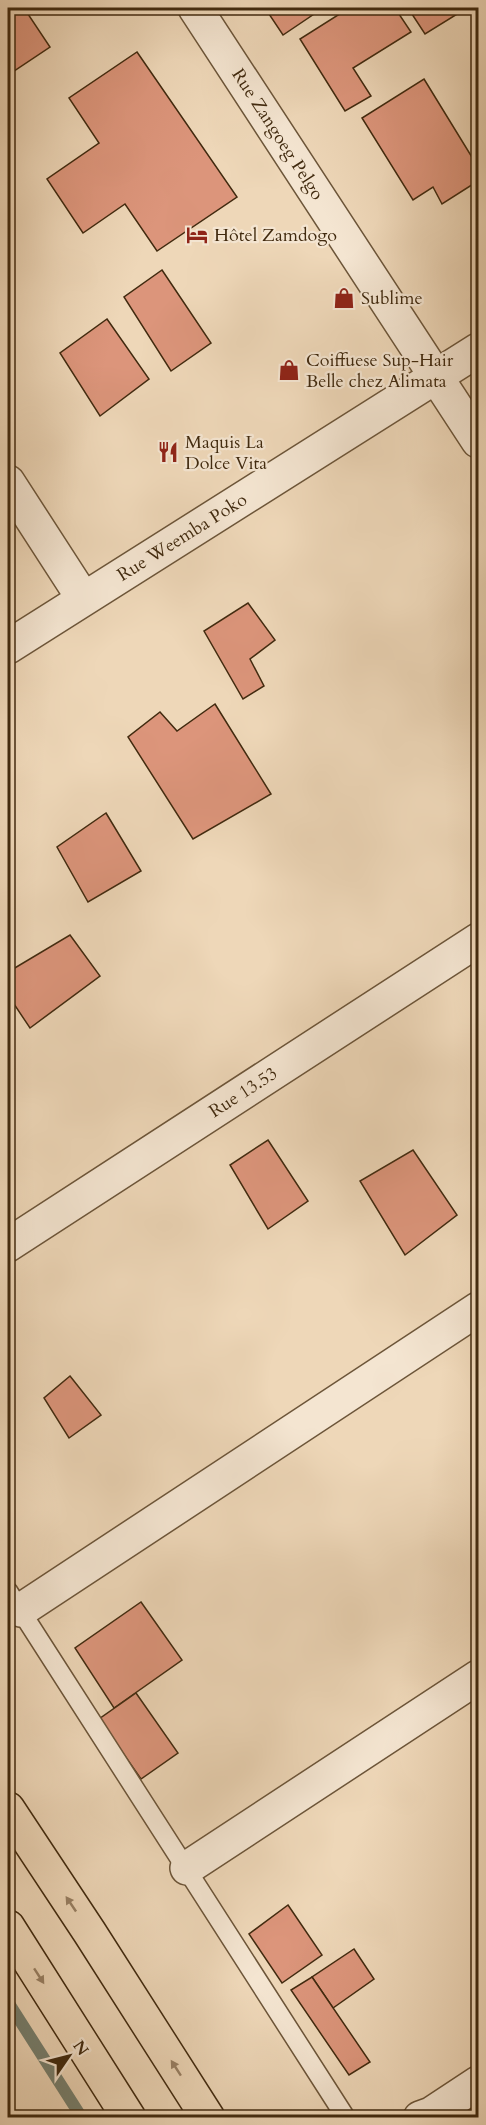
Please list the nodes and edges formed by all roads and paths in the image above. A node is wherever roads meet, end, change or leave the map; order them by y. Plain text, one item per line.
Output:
1 (195, 8) edge
2 (478, 350) edge
3 (437, 377) junction
4 (478, 441) edge
5 (8, 482) edge
6 (83, 598) junction
7 (8, 647) edge
8 (478, 940) edge
9 (8, 1245) edge
10 (478, 1309) edge
11 (14, 1600) edge
12 (478, 1677) edge
13 (8, 1809) edge
14 (187, 1869) junction
15 (8, 1927) edge
16 (478, 2083) edge
17 (129, 2118) edge
18 (208, 2118) edge
19 (346, 2118) edge
20 (420, 2118) edge

1 - 3 street, Rue Zangoeg Pelgo
2 - 3 street, Rue Weemba Poko
3 - 4 street, Rue Zangoeg Pelgo
3 - 6 street, Rue Weemba Poko
5 - 6 street
6 - 7 street, Rue Weemba Poko
8 - 9 street, Rue 13.53
10 - 11 street
11 - 14 lane
12 - 14 street
18 -> 13 main road
14 - 19 lane
15 -> 17 main road
16 - 20 street

